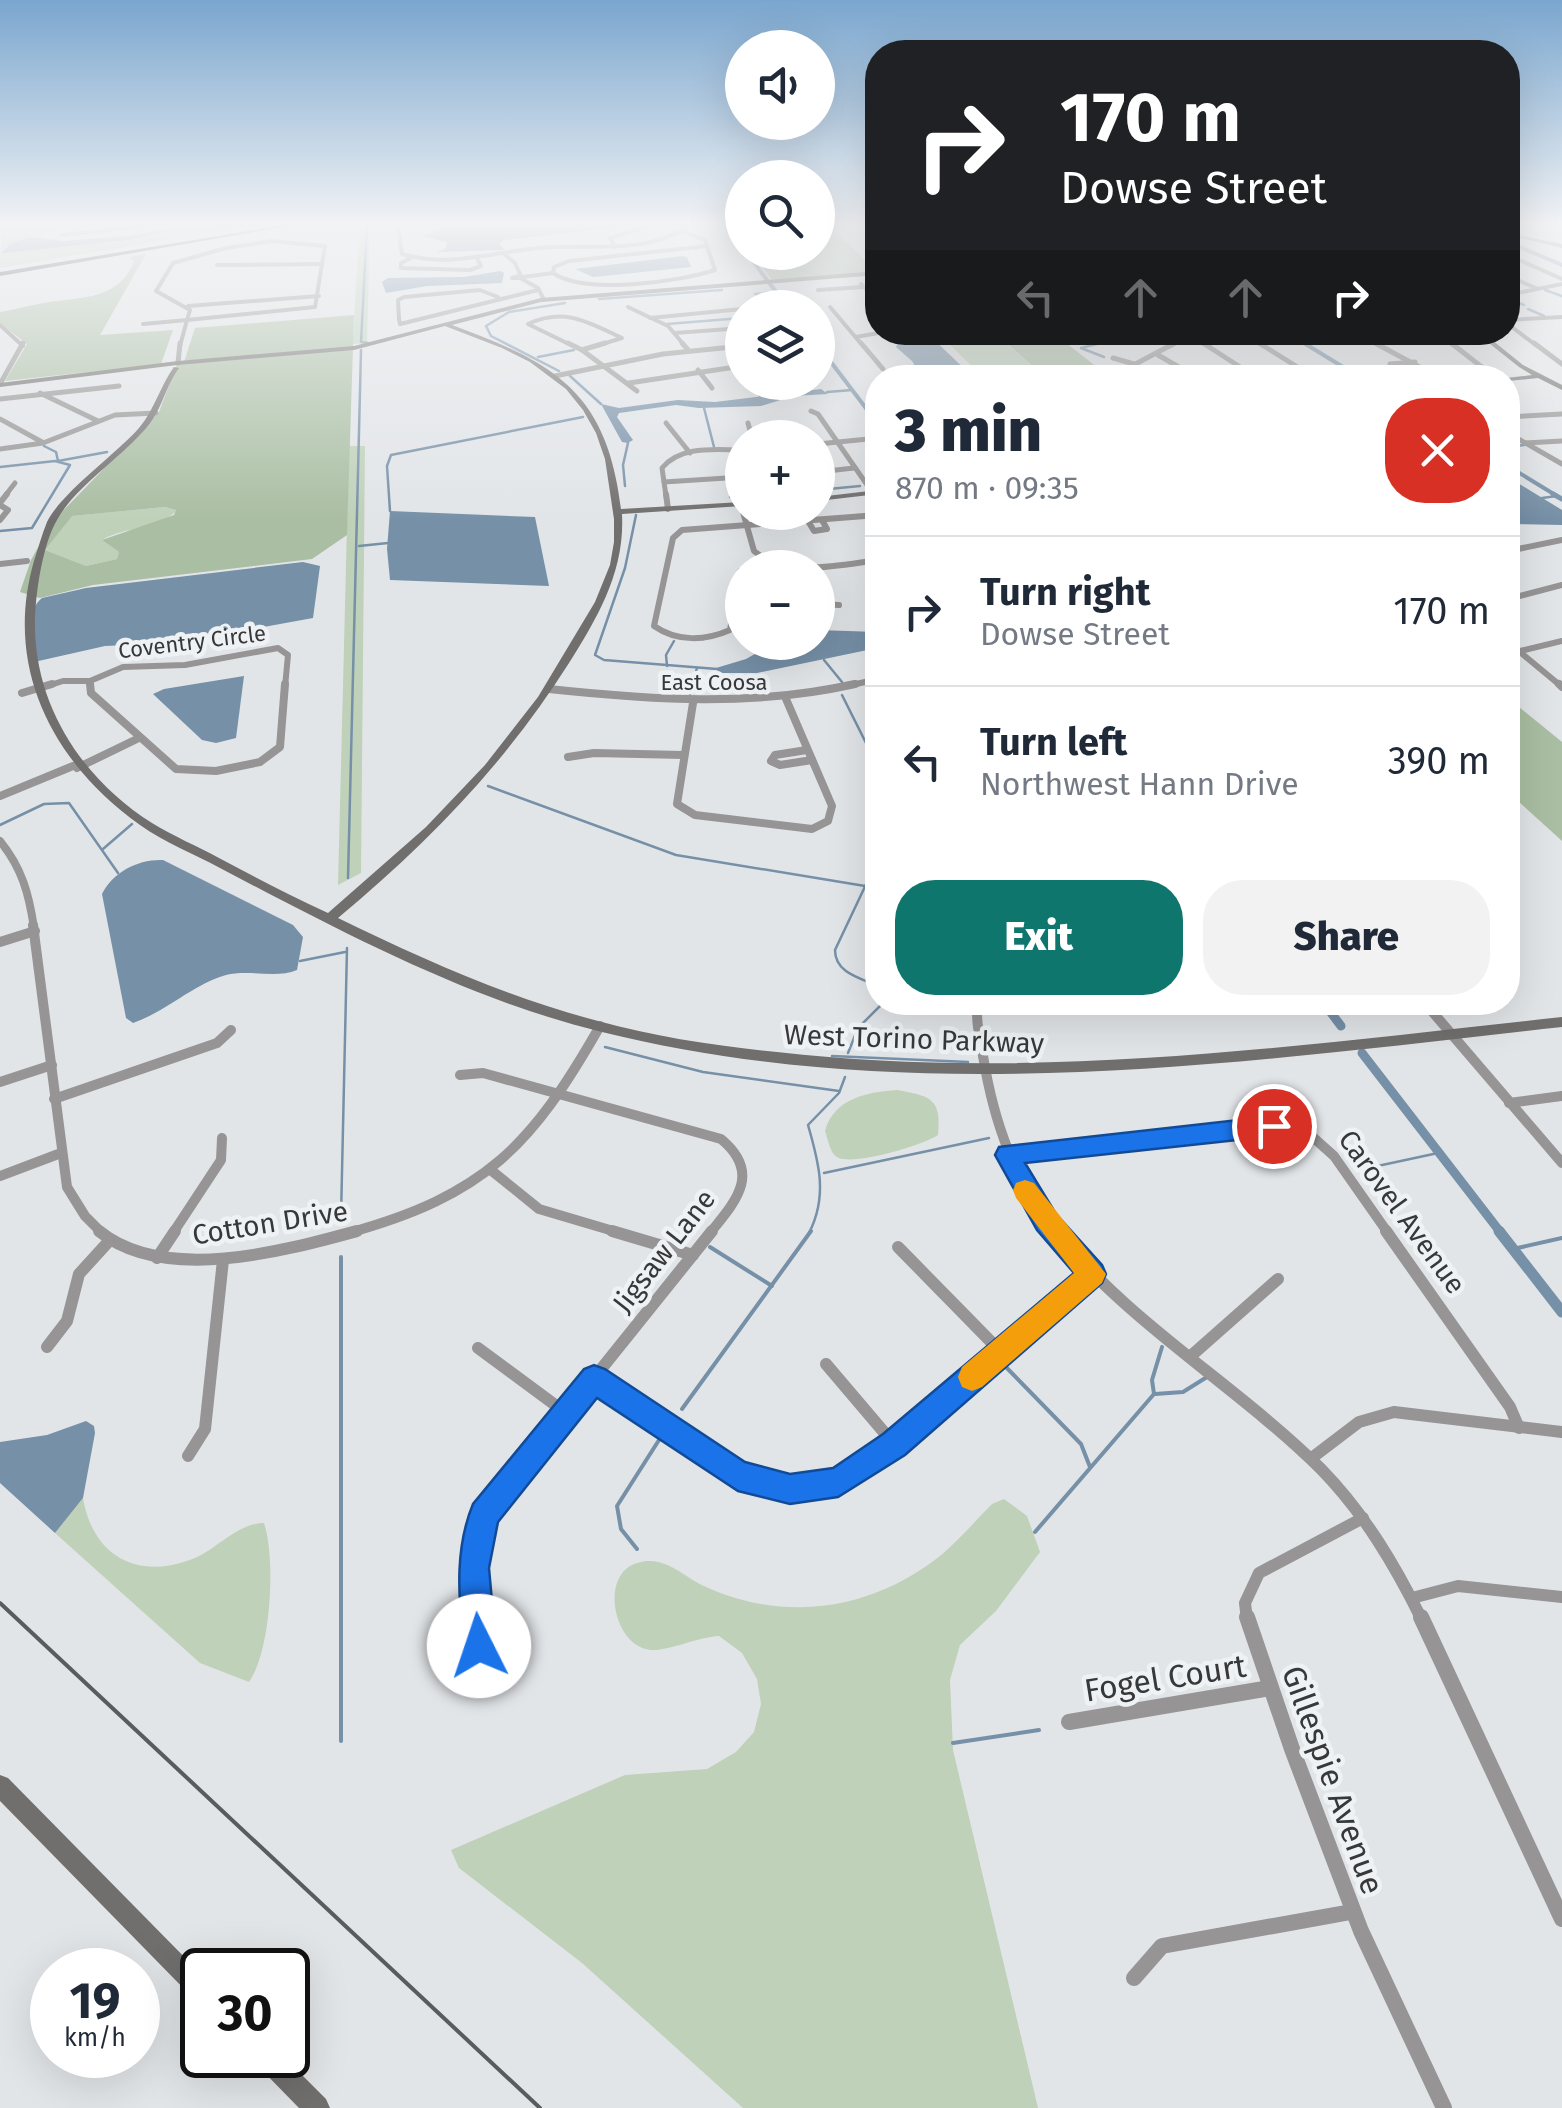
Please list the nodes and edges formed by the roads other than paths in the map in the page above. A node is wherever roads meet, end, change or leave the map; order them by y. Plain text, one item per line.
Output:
1 (186, 324) edge
2 (529, 324) edge
3 (594, 324) edge
4 (661, 324) edge
5 (845, 324) edge
6 (0, 325) edge
7 (447, 325) joint
8 (725, 329) edge
9 (1520, 331) edge
10 (675, 333) junction
11 (865, 335) edge
12 (856, 337) junction
13 (180, 344) junction
14 (1172, 345) edge
15 (1208, 345) edge
16 (1261, 345) edge
17 (1380, 345) edge
18 (1451, 345) edge
19 (1496, 345) edge
20 (725, 348) edge
21 (582, 350) junction
22 (689, 351) junction
23 (1158, 355) junction
24 (1113, 358) dead end
25 (1416, 362) junction
26 (1134, 364) joint
27 (1390, 364) dead end
28 (1562, 364) edge
29 (177, 365) junction
30 (607, 365) junction
31 (879, 365) edge
32 (1180, 365) edge
33 (1238, 365) edge
34 (1293, 365) edge
35 (1420, 365) edge
36 (1478, 365) edge
37 (164, 366) junction
38 (725, 368) edge
39 (698, 370) junction
40 (556, 376) junction
41 (1539, 376) junction
42 (1520, 377) edge
43 (629, 383) junction
44 (0, 384) edge
45 (119, 386) dead end
46 (712, 388) dead end
47 (1562, 388) edge
48 (164, 390) junction
49 (637, 391) dead end
50 (40, 392) junction
51 (0, 398) edge
52 (811, 410) dead end
53 (156, 413) junction
54 (1562, 414) edge
55 (1520, 416) edge
56 (0, 419) edge
57 (98, 421) junction
58 (666, 423) dead end
59 (865, 439) edge
60 (1520, 440) edge
61 (1562, 441) edge
62 (835, 442) edge
63 (838, 442) junction
64 (43, 443) junction
65 (1525, 443) junction
66 (0, 449) edge
67 (725, 451) edge
68 (690, 452) junction
69 (1562, 464) edge
70 (854, 468) junction
71 (835, 470) edge
72 (725, 478) edge
73 (865, 481) edge
74 (15, 482) dead end
75 (664, 482) junction
76 (865, 493) edge
77 (835, 496) edge
78 (0, 504) edge
79 (725, 508) edge
80 (668, 509) junction
81 (619, 512) junction
82 (865, 516) edge
83 (835, 519) edge
84 (0, 520) edge
85 (725, 526) edge
86 (1562, 540) edge
87 (1520, 549) edge
88 (865, 561) edge
89 (0, 564) edge
90 (835, 564) edge
91 (25, 566) joint
92 (1562, 584) edge
93 (1520, 596) edge
94 (835, 605) edge
95 (839, 605) dead end
96 (725, 632) edge
97 (1562, 641) edge
98 (1520, 651) joint
99 (17, 680) dead end
100 (90, 681) junction
101 (865, 682) edge
102 (1562, 687) edge
103 (548, 689) junction
104 (22, 694) junction
105 (786, 699) junction
106 (693, 703) junction
107 (29, 707) dead end
108 (36, 721) dead end
109 (139, 738) junction
110 (808, 750) junction
111 (683, 755) junction
112 (568, 758) dead end
113 (812, 760) junction
114 (73, 766) junction
115 (0, 796) edge
116 (0, 841) edge
117 (331, 917) junction
118 (36, 931) junction
119 (0, 942) edge
120 (976, 1015) edge
121 (1435, 1015) edge
122 (1562, 1022) edge
123 (600, 1026) junction
124 (232, 1030) dead end
125 (1451, 1033) junction
126 (52, 1064) junction
127 (986, 1073) junction
128 (460, 1075) dead end
129 (0, 1082) edge
130 (561, 1094) junction
131 (1562, 1096) edge
132 (54, 1099) junction
133 (1509, 1103) junction
134 (222, 1138) dead end
135 (61, 1153) junction
136 (1007, 1155) junction
137 (1562, 1163) edge
138 (492, 1171) junction
139 (0, 1176) edge
140 (110, 1240) junction
141 (898, 1247) dead end
142 (692, 1255) junction
143 (158, 1258) junction
144 (223, 1260) junction
145 (1092, 1274) junction
146 (1278, 1279) dead end
147 (47, 1348) dead end
148 (478, 1348) dead end
149 (1001, 1352) junction
150 (1192, 1355) junction
151 (826, 1364) dead end
152 (594, 1379) junction
153 (566, 1413) junction
154 (1519, 1428) junction
155 (1562, 1432) edge
156 (894, 1444) junction
157 (188, 1456) dead end
158 (1313, 1458) junction
159 (1363, 1518) junction
160 (1562, 1597) edge
161 (1412, 1598) junction
162 (495, 1678) dead end
163 (1270, 1688) junction
164 (1069, 1722) dead end
165 (0, 1786) edge
166 (1351, 1912) junction
167 (1562, 1919) edge
168 (180, 1969) edge
169 (1134, 1978) dead end
170 (288, 2078) edge
171 (318, 2108) edge
172 (1444, 2108) edge

1 - 13 street
2 - 21 street
3 - 21 street
4 - 10 street
5 - 12 street
6 - 44 street
7 - 29 street
7 - 40 street
8 - 10 street
9 - 28 street
10 - 22 street
11 - 12 street
12 - 31 street
13 - 29 street
13 - 37 street
14 - 23 street
15 - 33 street
16 - 34 street
17 - 25 street
18 - 36 street
19 - 41 street
20 - 22 street
21 - 30 street
22 - 30 street
23 - 26 street
23 - 32 street
24 - 26 street
25 - 27 street
25 - 35 street
29 - 37 street
29 - 48 street
30 - 40 street
30 - 43 street
37 - 44 street
37 - 48 street
38 - 39 street
39 - 43 street
39 - 46 street
40 - 81 street
41 - 42 street
41 - 47 street
43 - 49 street
45 - 50 street
48 - 53 street
50 - 51 street
50 - 57 street
52 - 63 street
53 - 57 street
53 - 91 street
54 - 55 street
56 - 64 street
57 - 64 street
58 - 68 street
59 - 63 street
60 - 65 street
61 - 65 street
62 - 63 street
63 - 70 street
64 - 66 street
65 - 69 street
67 - 68 street
68 - 75 street
70 - 71 street
70 - 73 street
72 - 75 street
74 - 78 street
75 - 80 street
76 - 77 street
78 - 84 street
79 - 80 street
80 - 81 street
81 - 103 street
82 - 83 street
85 - 96 street
86 - 87 street
88 - 90 street
89 - 91 street
92 - 93 street
94 - 95 street
97 - 98 street
98 - 102 street
99 - 104 street
100 - 104 street, Coventry Circle
100 - 109 street, Coventry Circle
100 - 109 street, Coventry Circle
101 - 105 street, East Coosa
103 - 106 street, East Coosa
103 - 117 street
104 - 107 street
105 - 106 street, East Coosa
105 - 110 street
106 - 111 street
108 - 114 street, West Torino Parkway
109 - 114 street
110 - 113 street
110 - 113 street
111 - 112 street
111 - 113 street
114 - 115 street
114 - 117 street, West Torino Parkway
116 - 118 street, Cotton Drive
117 - 123 street, West Torino Parkway
118 - 119 street
118 - 126 street, Cotton Drive
120 - 127 street
121 - 125 street
122 - 125 street, West Torino Parkway
123 - 127 street, West Torino Parkway
123 - 130 street, Cotton Drive
124 - 132 street
125 - 127 street, West Torino Parkway
125 - 133 street
126 - 129 street
126 - 132 street, Cotton Drive
127 - 136 street
128 - 130 street
130 - 138 street, Cotton Drive
130 - 142 street, Jigsaw Lane
131 - 133 street
132 - 135 street, Cotton Drive
133 - 137 street
134 - 143 street
135 - 139 street
135 - 140 street, Cotton Drive
136 - 145 street
136 - 154 street, Carovel Avenue
138 - 142 street
138 - 144 street, Cotton Drive
140 - 143 street, Cotton Drive
140 - 147 street
141 - 149 street
142 - 152 street, Jigsaw Lane
143 - 144 street, Cotton Drive
144 - 157 street
145 - 149 street
145 - 150 street
146 - 150 street
148 - 153 street
149 - 156 street
150 - 158 street
151 - 156 street
152 - 153 street, Jigsaw Lane
152 - 156 street
153 - 162 street, Jigsaw Lane
154 - 155 street
154 - 158 street
158 - 159 street
159 - 161 street
159 - 163 street, Gillespie Avenue
160 - 161 street
161 - 167 street
163 - 164 street, Fogel Court
163 - 166 street, Gillespie Avenue
165 - 168 street
166 - 169 street
166 - 172 street, Gillespie Avenue
170 - 171 street

